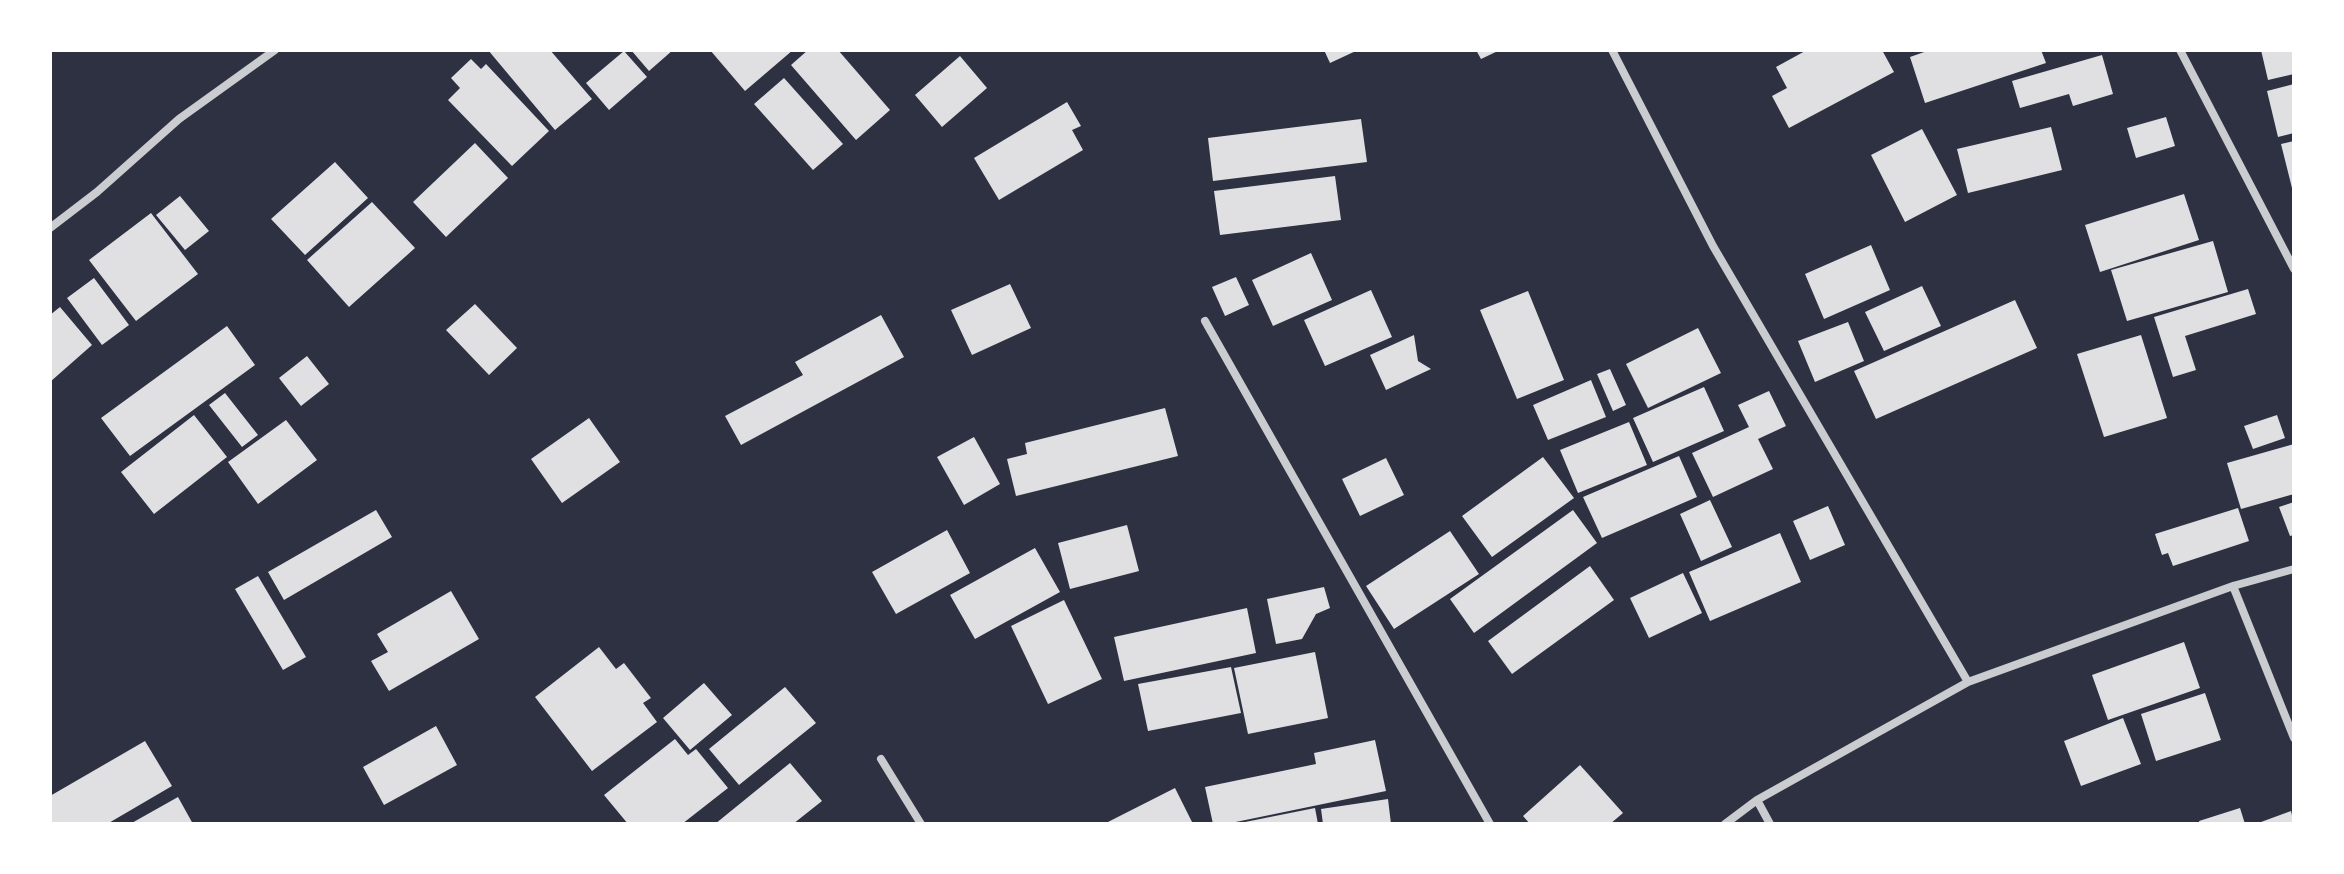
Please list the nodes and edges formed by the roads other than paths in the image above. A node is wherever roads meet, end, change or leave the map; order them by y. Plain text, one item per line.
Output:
1 (275, 50) edge
2 (1612, 50) edge
3 (2180, 50) edge
4 (50, 228) edge
5 (2294, 269) edge
6 (1205, 321) dead end
7 (2294, 569) edge
8 (2233, 586) junction
9 (1968, 682) junction
10 (2294, 738) edge
11 (881, 759) dead end
12 (1757, 800) junction
13 (921, 824) edge
14 (1490, 824) edge
15 (1725, 824) edge
16 (1770, 824) edge

1 - 4 street
2 - 9 street
3 - 5 street
6 - 14 street
7 - 8 street
8 - 9 street
8 - 10 street
9 - 12 street
11 - 13 street
12 - 15 street
12 - 16 street

